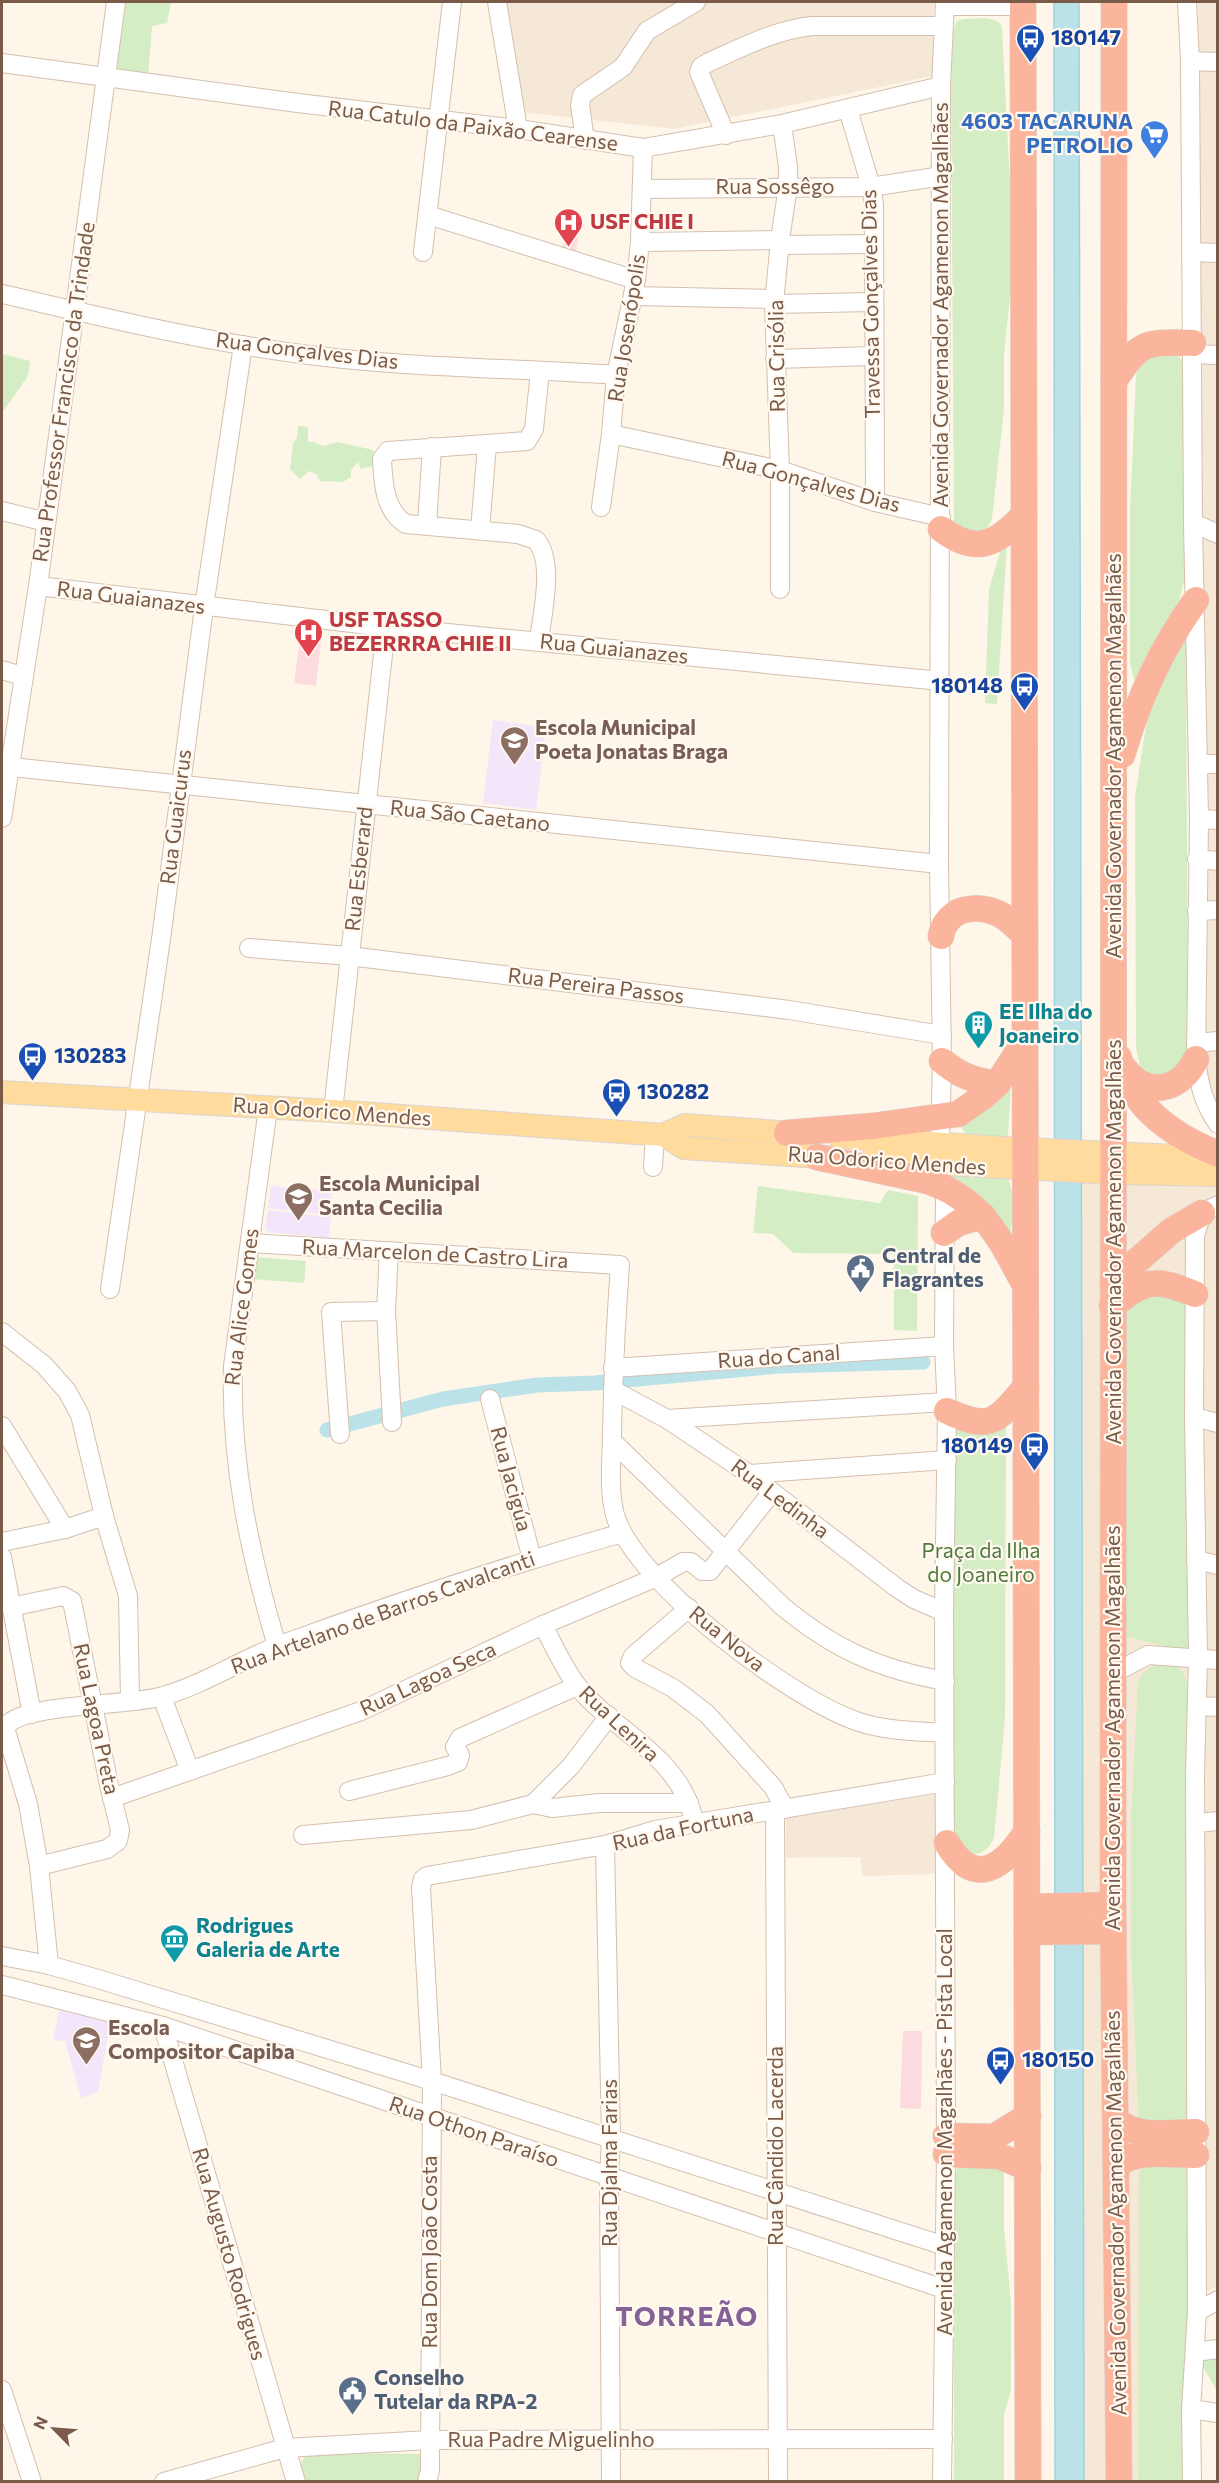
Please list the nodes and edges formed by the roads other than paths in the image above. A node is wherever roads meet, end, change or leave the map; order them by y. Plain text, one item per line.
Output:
1 (116, 2) edge
2 (452, 2) edge
3 (497, 2) edge
4 (696, 2) edge
5 (1114, 2) edge
6 (1125, 2) edge
7 (1187, 2) edge
8 (945, 4) edge
9 (1023, 4) edge
10 (943, 26) junction
11 (1114, 45) junction
12 (1190, 61) junction
13 (1218, 62) edge
14 (2, 63) edge
15 (106, 78) junction
16 (941, 86) junction
17 (848, 109) junction
18 (438, 120) junction
19 (782, 124) junction
20 (518, 129) junction
21 (726, 135) junction
22 (585, 140) junction
23 (643, 148) junction
24 (942, 176) junction
25 (788, 186) junction
26 (871, 187) junction
27 (643, 189) junction
28 (428, 215) junction
29 (640, 242) junction
30 (780, 242) junction
31 (873, 244) junction
32 (423, 252) dead end
33 (1193, 252) junction
34 (1218, 253) edge
35 (635, 288) junction
36 (2, 294) edge
37 (775, 302) junction
38 (874, 302) junction
39 (76, 311) junction
40 (243, 345) junction
41 (1193, 348) junction
42 (1218, 355) edge
43 (873, 356) junction
44 (775, 359) junction
45 (540, 371) junction
46 (616, 375) junction
47 (1114, 381) junction
48 (611, 434) junction
49 (487, 445) junction
50 (432, 447) junction
51 (780, 470) junction
52 (875, 502) junction
53 (601, 507) dead end
54 (2, 511) edge
55 (1024, 515) junction
56 (46, 522) junction
57 (941, 523) junction
58 (1193, 523) junction
59 (427, 525) junction
60 (480, 530) junction
61 (1218, 534) edge
62 (38, 586) junction
63 (780, 589) dead end
64 (1196, 600) junction
65 (204, 607) junction
66 (386, 627) junction
67 (539, 641) junction
68 (2, 670) edge
69 (22, 676) junction
70 (941, 681) junction
71 (1198, 764) junction
72 (1218, 764) edge
73 (5, 767) edge
74 (1114, 782) junction
75 (181, 786) junction
76 (366, 806) junction
77 (2, 818) edge
78 (1199, 819) junction
79 (1218, 820) edge
80 (1197, 859) junction
81 (1218, 861) edge
82 (939, 864) junction
83 (1218, 910) edge
84 (1197, 911) junction
85 (1025, 935) junction
86 (941, 936) junction
87 (249, 948) dead end
88 (350, 956) junction
89 (1114, 1024) junction
90 (942, 1035) junction
91 (1025, 1041) junction
92 (1218, 1041) edge
93 (1196, 1051) junction
94 (942, 1061) junction
95 (1121, 1062) junction
96 (997, 1084) junction
97 (2, 1092) edge
98 (138, 1099) junction
99 (268, 1108) junction
100 (333, 1112) junction
101 (941, 1117) junction
102 (1218, 1124) edge
103 (787, 1133) junction
104 (659, 1135) junction
105 (940, 1144) junction
106 (1218, 1156) edge
107 (817, 1157) junction
108 (1035, 1160) junction
109 (1103, 1163) junction
110 (653, 1167) dead end
111 (1218, 1175) edge
112 (945, 1187) junction
113 (1210, 1209) edge
114 (983, 1216) junction
115 (944, 1233) junction
116 (249, 1243) junction
117 (389, 1251) junction
118 (620, 1266) joint
119 (1026, 1288) junction
120 (110, 1289) dead end
121 (1113, 1294) junction
122 (1195, 1294) junction
123 (386, 1311) junction
124 (2, 1332) edge
125 (944, 1346) junction
126 (613, 1378) junction
127 (1026, 1387) junction
128 (490, 1399) dead end
129 (947, 1407) junction
130 (1194, 1417) junction
131 (667, 1419) junction
132 (392, 1421) dead end
133 (1218, 1423) edge
134 (2, 1426) edge
135 (340, 1434) dead end
136 (612, 1441) junction
137 (946, 1460) junction
138 (749, 1474) junction
139 (772, 1492) junction
140 (104, 1516) junction
141 (65, 1529) junction
142 (622, 1533) junction
143 (2, 1544) edge
144 (727, 1550) junction
145 (532, 1559) junction
146 (1196, 1560) junction
147 (1218, 1565) edge
148 (657, 1577) junction
149 (11, 1607) junction
150 (689, 1608) junction
151 (944, 1612) junction
152 (543, 1625) junction
153 (278, 1646) junction
154 (1198, 1657) junction
155 (1218, 1660) edge
156 (1114, 1673) junction
157 (945, 1681) junction
158 (577, 1686) junction
159 (162, 1697) junction
160 (130, 1700) junction
161 (92, 1704) junction
162 (1197, 1706) junction
163 (1218, 1707) edge
164 (32, 1714) junction
165 (609, 1716) junction
166 (4, 1725) edge
167 (944, 1733) junction
168 (5, 1745) edge
169 (190, 1771) junction
170 (945, 1782) junction
171 (349, 1791) dead end
172 (112, 1798) junction
173 (689, 1803) junction
174 (532, 1804) junction
175 (780, 1810) junction
176 (1218, 1821) edge
177 (694, 1823) junction
178 (1197, 1823) junction
179 (1027, 1831) junction
180 (303, 1835) dead end
181 (947, 1843) junction
182 (605, 1845) junction
183 (39, 1866) junction
184 (423, 1879) joint
185 (1102, 1918) junction
186 (1037, 1919) junction
187 (2, 1956) edge
188 (49, 1965) junction
189 (2, 1984) edge
190 (163, 2026) junction
191 (432, 2081) junction
192 (1028, 2116) junction
193 (430, 2117) junction
194 (1116, 2121) junction
195 (611, 2139) junction
196 (1196, 2144) junction
197 (946, 2145) junction
198 (1116, 2165) junction
199 (1028, 2168) junction
200 (609, 2177) junction
201 (776, 2191) junction
202 (776, 2231) junction
203 (945, 2246) junction
204 (944, 2289) junction
205 (1218, 2300) edge
206 (1197, 2313) junction
207 (1218, 2349) edge
208 (1195, 2352) junction
209 (2, 2391) edge
210 (1191, 2409) junction
211 (1218, 2413) edge
212 (779, 2439) junction
213 (943, 2439) junction
214 (430, 2440) junction
215 (610, 2440) junction
216 (285, 2448) junction
217 (32, 2481) edge
218 (164, 2481) edge
219 (296, 2481) edge
220 (427, 2481) edge
221 (611, 2481) edge
222 (778, 2481) edge
223 (942, 2481) edge
224 (1028, 2481) edge
225 (1119, 2481) edge
226 (1192, 2481) edge

1 - 15 street, Rua Professor Francisco da Trindade
2 - 18 street
3 - 20 street
4 - 22 street
5 - 11 highway, Avenida Governador Agamenon Magalhães
6 - 11 street
7 - 12 street
8 - 9 street, Avenida Governador Agamenon Magalhães
8 - 10 street, Avenida Governador Agamenon Magalhães
9 - 55 highway, Avenida Governador Agamenon Magalhães
10 - 16 street, Avenida Governador Agamenon Magalhães
10 - 21 street
11 - 47 highway, Avenida Governador Agamenon Magalhães
12 - 13 street
12 - 33 street
14 - 15 street, Rua Catulo da Paixão Cearense
15 - 18 street, Rua Catulo da Paixão Cearense
15 - 39 street, Rua Professor Francisco da Trindade
16 - 17 street, Rua Catulo da Paixão Cearense
16 - 24 street, Avenida Governador Agamenon Magalhães
17 - 19 street, Rua Catulo da Paixão Cearense
17 - 26 street, Travessa Gonçalves Dias
18 - 20 street, Rua Catulo da Paixão Cearense
18 - 28 street
19 - 21 street, Rua Catulo da Paixão Cearense
19 - 25 street, Rua Crisólia
20 - 22 street, Rua Catulo da Paixão Cearense
21 - 23 street, Rua Catulo da Paixão Cearense
22 - 23 street, Rua Catulo da Paixão Cearense
23 - 27 street, Rua Josenópolis
24 - 26 street, Rua Sossêgo
24 - 57 street, Avenida Governador Agamenon Magalhães
25 - 26 street, Rua Sossêgo
25 - 27 street, Rua Sossêgo
25 - 30 street, Rua Crisólia
26 - 31 street, Travessa Gonçalves Dias
27 - 29 street, Rua Josenópolis
28 - 32 street
28 - 35 street
29 - 30 street
29 - 35 street, Rua Josenópolis
30 - 31 street
30 - 37 street, Rua Crisólia
31 - 38 street, Travessa Gonçalves Dias
33 - 34 street
33 - 41 street
35 - 37 street
35 - 46 street, Rua Josenópolis
36 - 39 street, Rua Gonçalves Dias
37 - 38 street
37 - 44 street, Rua Crisólia
38 - 43 street, Travessa Gonçalves Dias
39 - 40 street, Rua Gonçalves Dias
39 - 56 street, Rua Professor Francisco da Trindade
40 - 45 street, Rua Gonçalves Dias
40 - 65 street, Rua Guaicurus
41 - 42 street
41 - 47 highway
41 - 58 street
43 - 44 street
43 - 52 street, Travessa Gonçalves Dias
44 - 51 street, Rua Crisólia
45 - 46 street, Rua Gonçalves Dias
45 - 49 street
46 - 48 street, Rua Josenópolis
47 - 74 highway, Avenida Governador Agamenon Magalhães
48 - 51 street, Rua Gonçalves Dias
48 - 53 street, Rua Josenópolis
49 - 50 street
49 - 60 street
50 - 59 street
50 - 59 street
51 - 52 street, Rua Gonçalves Dias
51 - 63 street, Rua Crisólia
52 - 57 street, Rua Gonçalves Dias
54 - 56 street
55 - 57 highway
55 - 85 highway, Avenida Governador Agamenon Magalhães
56 - 62 street, Rua Professor Francisco da Trindade
57 - 70 street, Avenida Governador Agamenon Magalhães
58 - 61 street
58 - 64 street
59 - 60 street
60 - 67 street
62 - 65 street, Rua Guaianazes
62 - 69 street, Rua Professor Francisco da Trindade
64 - 71 street
64 - 74 highway
65 - 66 street, Rua Guaianazes
65 - 75 street, Rua Guaicurus
66 - 67 street, Rua Guaianazes
66 - 76 street, Rua Esberard
67 - 70 street, Rua Guaianazes
68 - 69 street
69 - 73 street, Rua Professor Francisco da Trindade
70 - 82 street, Avenida Governador Agamenon Magalhães
71 - 72 street
71 - 78 street
73 - 75 street, Rua São Caetano
73 - 77 street, Rua Professor Francisco da Trindade
74 - 89 highway, Avenida Governador Agamenon Magalhães
75 - 76 street, Rua São Caetano
75 - 98 street, Rua Guaicurus
76 - 82 street, Rua São Caetano
76 - 88 street, Rua Esberard
78 - 79 street
78 - 80 street
80 - 81 street
80 - 84 street
82 - 86 street, Avenida Governador Agamenon Magalhães
83 - 84 street
84 - 93 street
85 - 86 highway
85 - 91 highway, Avenida Governador Agamenon Magalhães
86 - 90 street, Avenida Governador Agamenon Magalhães
87 - 88 street, Rua Pereira Passos
88 - 90 street, Rua Pereira Passos
88 - 100 street, Rua Esberard
89 - 95 highway
89 - 109 highway, Avenida Governador Agamenon Magalhães
90 - 94 street, Avenida Governador Agamenon Magalhães
91 - 96 highway
91 - 108 highway, Avenida Governador Agamenon Magalhães
92 - 93 street
93 - 95 highway
93 - 102 street
94 - 96 highway
94 - 101 street, Avenida Governador Agamenon Magalhães
95 - 106 highway
96 - 101 highway
97 - 98 main road, Rua Odorico Mendes
98 - 99 main road, Rua Odorico Mendes
98 - 120 street, Rua Guaicurus
99 - 100 main road, Rua Odorico Mendes
99 - 116 street, Rua Alice Gomes
100 - 104 main road, Rua Odorico Mendes
101 - 103 highway
101 - 105 street, Avenida Governador Agamenon Magalhães
103 - 104 main road, Rua Odorico Mendes
103 - 105 main road, Rua Odorico Mendes
104 - 107 main road, Rua Odorico Mendes
104 - 110 street
105 - 108 main road, Rua Odorico Mendes
106 - 109 main road
107 - 108 main road, Rua Odorico Mendes
107 - 112 highway
108 - 109 main road
108 - 119 highway, Avenida Governador Agamenon Magalhães
109 - 111 main road
109 - 121 highway, Avenida Governador Agamenon Magalhães
112 - 114 highway
112 - 115 street
113 - 121 highway
113 - 122 street
114 - 115 highway
114 - 119 highway
115 - 125 street
116 - 117 street, Rua Marcelon de Castro Lira
116 - 153 street, Rua Alice Gomes
117 - 118 street, Rua Marcelon de Castro Lira
117 - 123 street
118 - 126 street, Rua Nova
119 - 127 highway, Avenida Governador Agamenon Magalhães
121 - 122 highway
121 - 156 highway, Avenida Governador Agamenon Magalhães
122 - 130 street
123 - 132 street
123 - 135 street
124 - 140 street
125 - 126 street, Rua do Canal
125 - 129 street
126 - 131 street, Rua Ledinha
126 - 136 street, Rua Nova
127 - 129 highway
127 - 179 highway, Avenida Governador Agamenon Magalhães
128 - 145 street, Rua Jacigúa
129 - 131 street
129 - 137 street
130 - 133 street
130 - 146 street
131 - 138 street, Rua Ledinha
134 - 141 street
136 - 142 street, Rua Nova
136 - 144 street
137 - 138 street
137 - 151 street
138 - 139 street, Rua Ledinha
139 - 144 street
139 - 151 street, Rua Ledinha
140 - 141 street
140 - 160 street
141 - 143 street
142 - 145 street, Rua Artelano de Barros Cavalcanti
142 - 148 street, Rua Nova
143 - 149 street
144 - 148 street, Rua Lagoa Seca
144 - 157 street
145 - 153 street, Rua Artelano de Barros Cavalcanti
146 - 147 street
146 - 154 street
148 - 150 street, Rua Nova
148 - 152 street, Rua Lagoa Seca
149 - 161 street, Rua Lagoa Preta
149 - 164 street
150 - 167 street, Rua Nova
150 - 175 street
151 - 157 street
152 - 158 street, Rua Lenira
152 - 169 street, Rua Lagoa Seca
153 - 159 street, Rua Artelano de Barros Cavalcanti
154 - 155 street
154 - 156 street
154 - 162 street
156 - 185 highway, Avenida Governador Agamenon Magalhães
157 - 167 street
158 - 165 street, Rua Lenira
158 - 171 street
159 - 160 street, Rua Artelano de Barros Cavalcanti
159 - 169 street
160 - 161 street, Rua Artelano de Barros Cavalcanti
161 - 164 street, Rua Artelano de Barros Cavalcanti
161 - 172 street, Rua Lagoa Preta
162 - 163 street
162 - 178 street
164 - 166 street, Rua Artelano de Barros Cavalcanti
165 - 173 street, Rua Lenira
165 - 174 street
166 - 168 street
167 - 170 street
168 - 183 street
169 - 172 street, Rua Lagoa Seca
170 - 175 street, Rua da Fortuna
170 - 181 street, Avenida Agamenon Magalhães - Pista Local
172 - 183 street, Rua Lagoa Preta
173 - 174 street
173 - 177 street, Rua Lenira
174 - 180 street
175 - 177 street, Rua da Fortuna
175 - 201 street, Rua Cândido Lacerda
176 - 178 street
177 - 182 street, Rua da Fortuna
178 - 196 street
179 - 181 highway
179 - 186 highway, Avenida Governador Agamenon Magalhães
181 - 197 street, Avenida Agamenon Magalhães - Pista Local
182 - 184 street, Rua da Fortuna
182 - 195 street, Rua Djalma Farias
183 - 188 street
184 - 191 street, Rua Dom João Costa
185 - 186 highway
185 - 194 highway, Avenida Governador Agamenon Magalhães
186 - 192 highway, Avenida Governador Agamenon Magalhães
187 - 188 street, Rua Othon Paraíso
188 - 191 street, Rua Othon Paraíso
189 - 190 street, Rua Othon Paraíso
190 - 193 street, Rua Othon Paraíso
190 - 216 street, Rua Augusto Rodrigues
191 - 193 street, Rua Dom João Costa
191 - 195 street, Rua Othon Paraíso
192 - 197 highway
192 - 199 highway, Avenida Governador Agamenon Magalhães
193 - 200 street, Rua Othon Paraíso
193 - 214 street, Rua Dom João Costa
194 - 196 highway
194 - 198 highway, Avenida Governador Agamenon Magalhães
195 - 200 street, Rua Djalma Farias
195 - 201 street, Rua Othon Paraíso
196 - 198 highway
196 - 206 street
197 - 199 highway
197 - 203 street, Avenida Agamenon Magalhães - Pista Local
198 - 225 highway, Avenida Governador Agamenon Magalhães
199 - 224 highway, Avenida Governador Agamenon Magalhães
200 - 202 street, Rua Othon Paraíso
200 - 215 street, Rua Djalma Farias
201 - 202 street, Rua Cândido Lacerda
201 - 203 street, Rua Othon Paraíso
202 - 204 street, Rua Othon Paraíso
202 - 212 street, Rua Cândido Lacerda
203 - 204 street, Avenida Agamenon Magalhães - Pista Local
204 - 213 street, Avenida Agamenon Magalhães - Pista Local
205 - 206 street
206 - 208 street
207 - 208 street
208 - 210 street
209 - 217 street
210 - 211 street
210 - 226 street
212 - 213 street, Rua Padre Miguelinho
212 - 215 street, Rua Padre Miguelinho
212 - 222 street, Rua Cândido Lacerda
213 - 223 street, Avenida Agamenon Magalhães - Pista Local
214 - 215 street, Rua Padre Miguelinho
214 - 216 street, Rua Padre Miguelinho
214 - 220 street, Rua Dom João Costa
215 - 221 street, Rua Djalma Farias
216 - 218 street, Rua Padre Miguelinho
216 - 219 street, Rua Augusto Rodrigues

